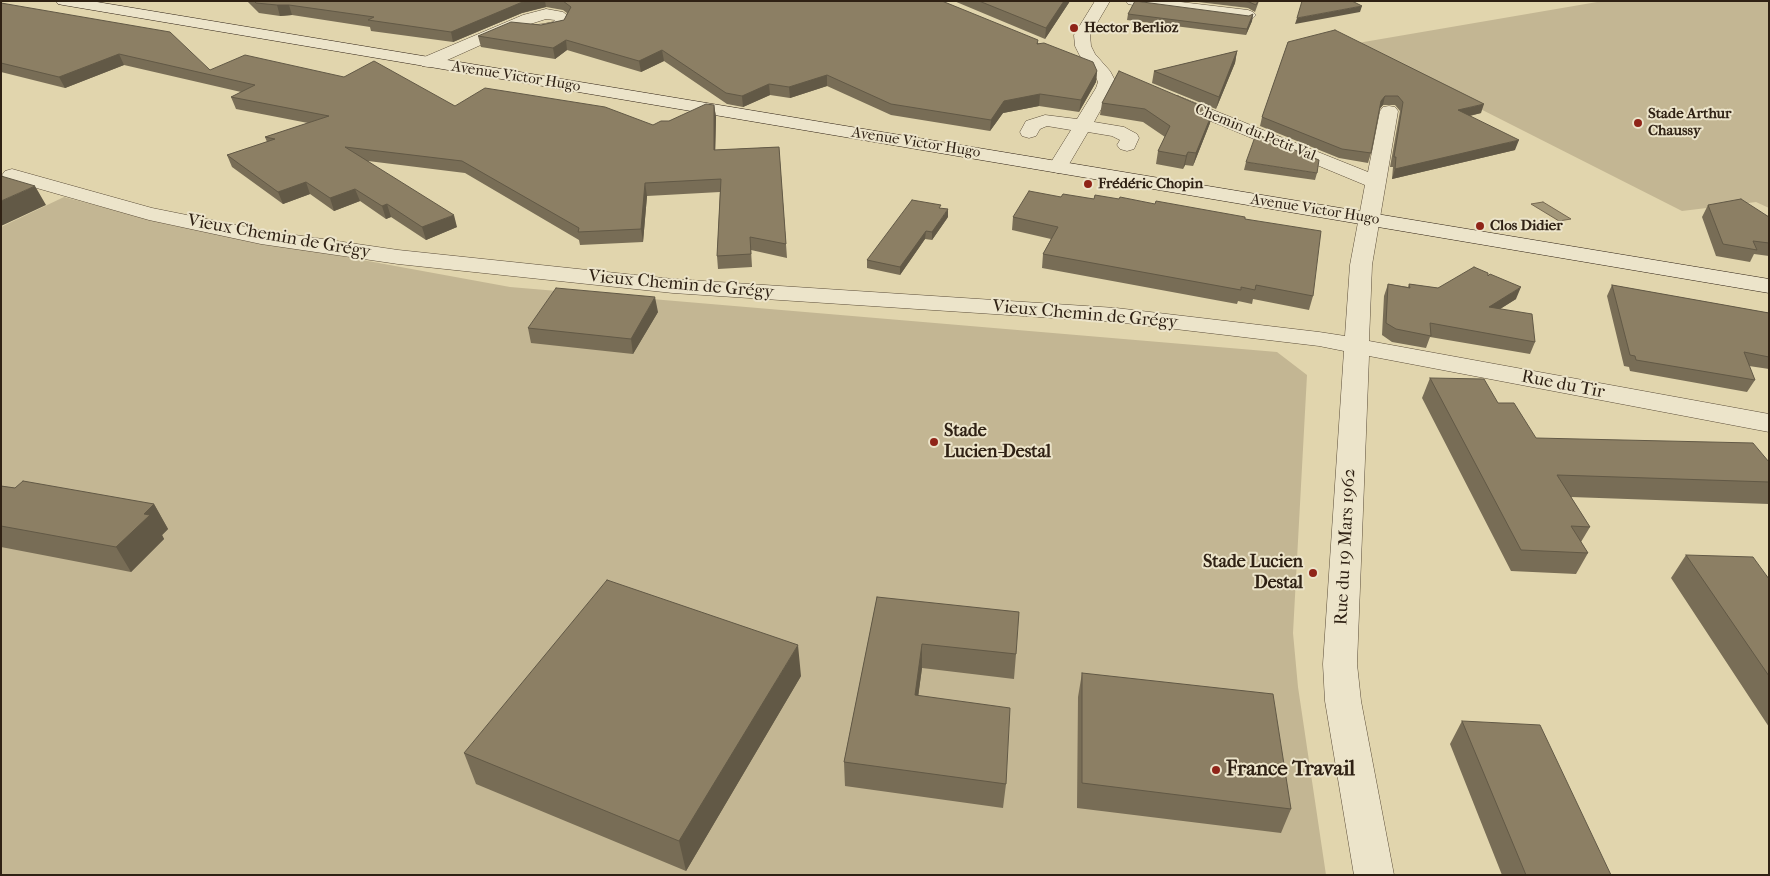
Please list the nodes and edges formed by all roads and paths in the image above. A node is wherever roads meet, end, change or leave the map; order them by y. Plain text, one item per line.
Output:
1 (63, 1) edge
2 (1103, 1) edge
3 (1133, 1) edge
4 (1248, 15) edge
5 (511, 26) edge
6 (428, 62) junction
7 (1161, 94) edge
8 (1388, 111) dead end
9 (1083, 125) junction
10 (1029, 132) dead end
11 (1127, 145) dead end
12 (1058, 167) junction
13 (12, 174) dead end
14 (1376, 182) junction
15 (1369, 218) junction
16 (1769, 286) edge
17 (1358, 345) junction
18 (1769, 423) edge
19 (1374, 875) edge

1 - 6 street, Avenue Victor Hugo
2 - 9 street
3 - 4 street
5 - 6 street
6 - 12 street, Avenue Victor Hugo
7 - 14 street, Chemin du Petit Val
8 - 14 street, Rue du 19 Mars 1962
9 - 10 street
9 - 11 street
9 - 12 street
12 - 15 street, Avenue Victor Hugo
13 - 17 street, Vieux Chemin de Grégy
14 - 15 street, Rue du 19 Mars 1962
15 - 16 street, Avenue Victor Hugo
15 - 17 street, Rue du 19 Mars 1962
17 - 18 street, Rue du Tir
17 - 19 street, Rue du 19 Mars 1962

